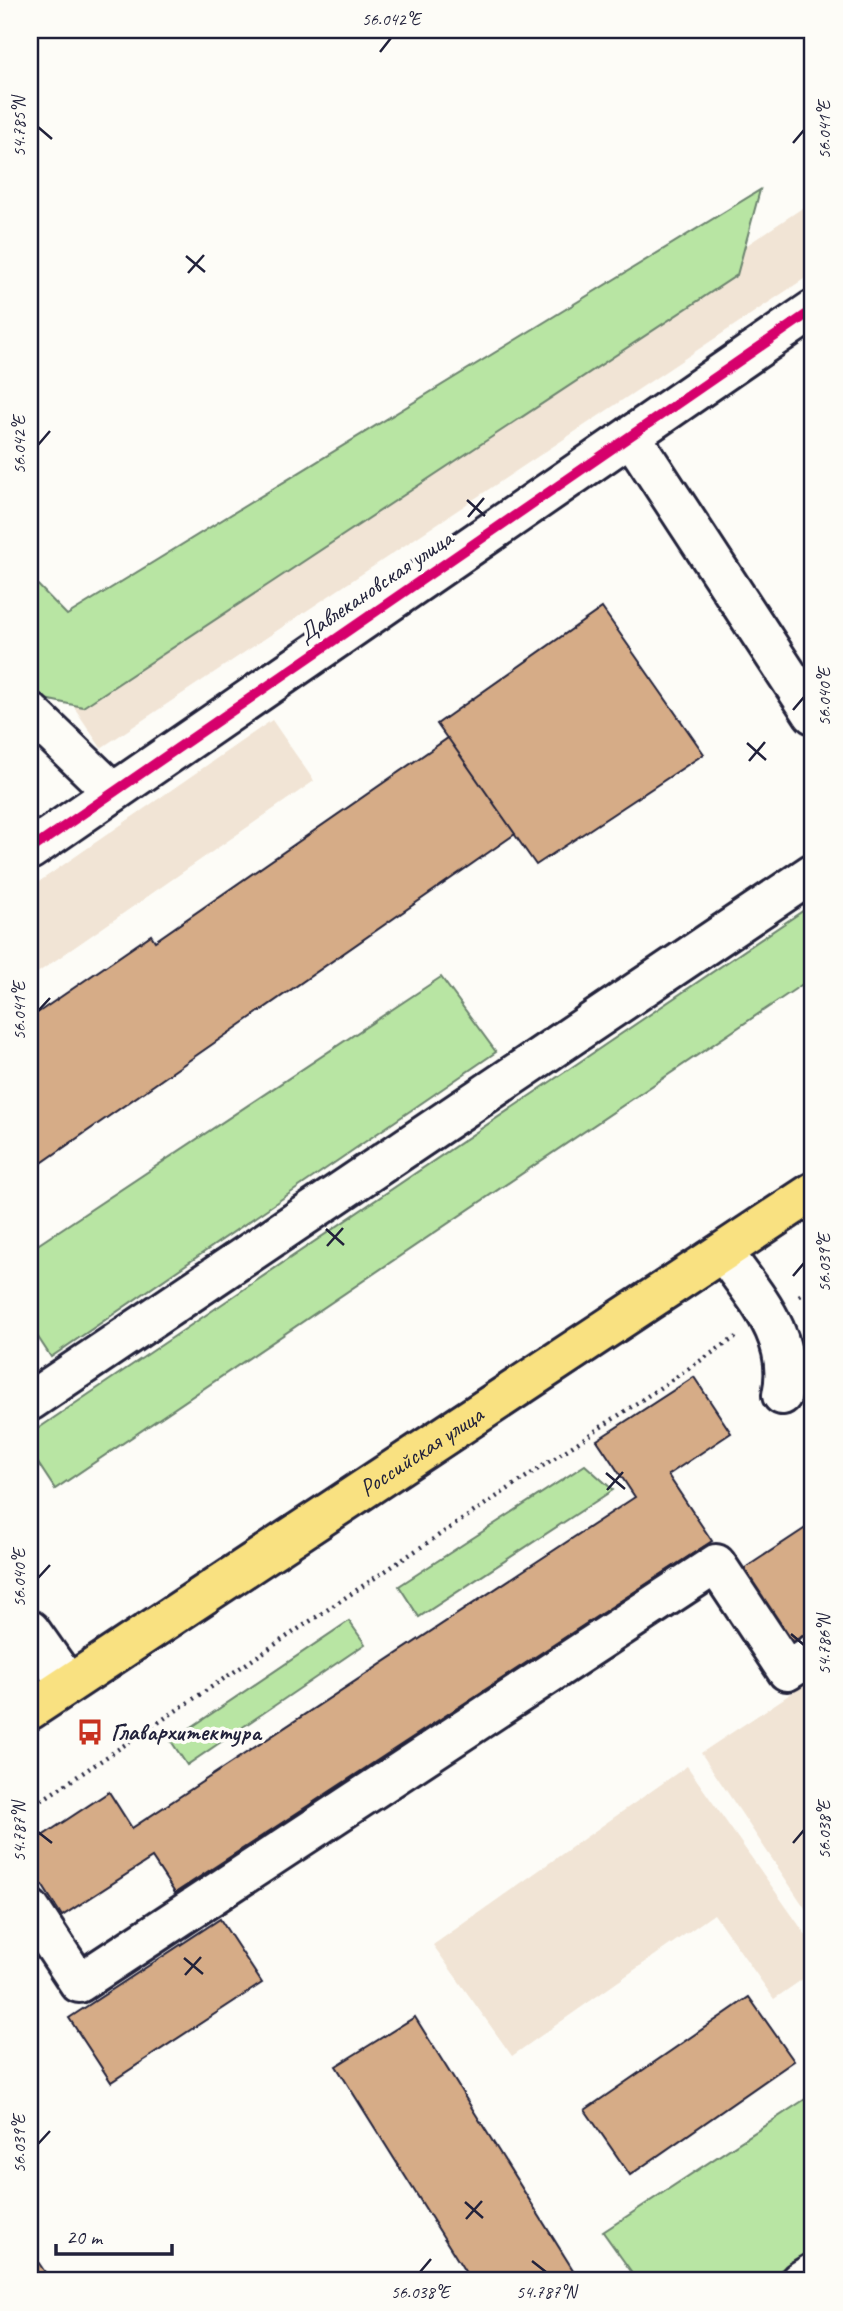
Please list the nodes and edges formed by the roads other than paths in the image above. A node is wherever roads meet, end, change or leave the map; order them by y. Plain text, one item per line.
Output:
1 (813, 310) edge
2 (631, 436) junction
3 (30, 712) edge
4 (813, 714) edge
5 (113, 792) junction
6 (30, 850) edge
7 (813, 873) edge
8 (813, 1192) edge
9 (724, 1253) junction
10 (782, 1395) dead end
11 (30, 1401) edge
12 (30, 1630) edge
13 (813, 1654) edge
14 (68, 1684) junction
15 (30, 1710) edge
16 (30, 1909) edge
17 (813, 2273) edge
18 (800, 2281) edge

1 - 2 street, Давлекановская улица
2 - 4 street
2 - 5 street, Давлекановская улица
3 - 5 street
5 - 6 street, Давлекановская улица
7 - 11 street
8 - 9 main road, Российская улица
9 - 10 street
9 - 14 main road, Российская улица
12 - 14 street
13 - 16 street
14 - 15 main road, Российская улица
17 - 18 street

